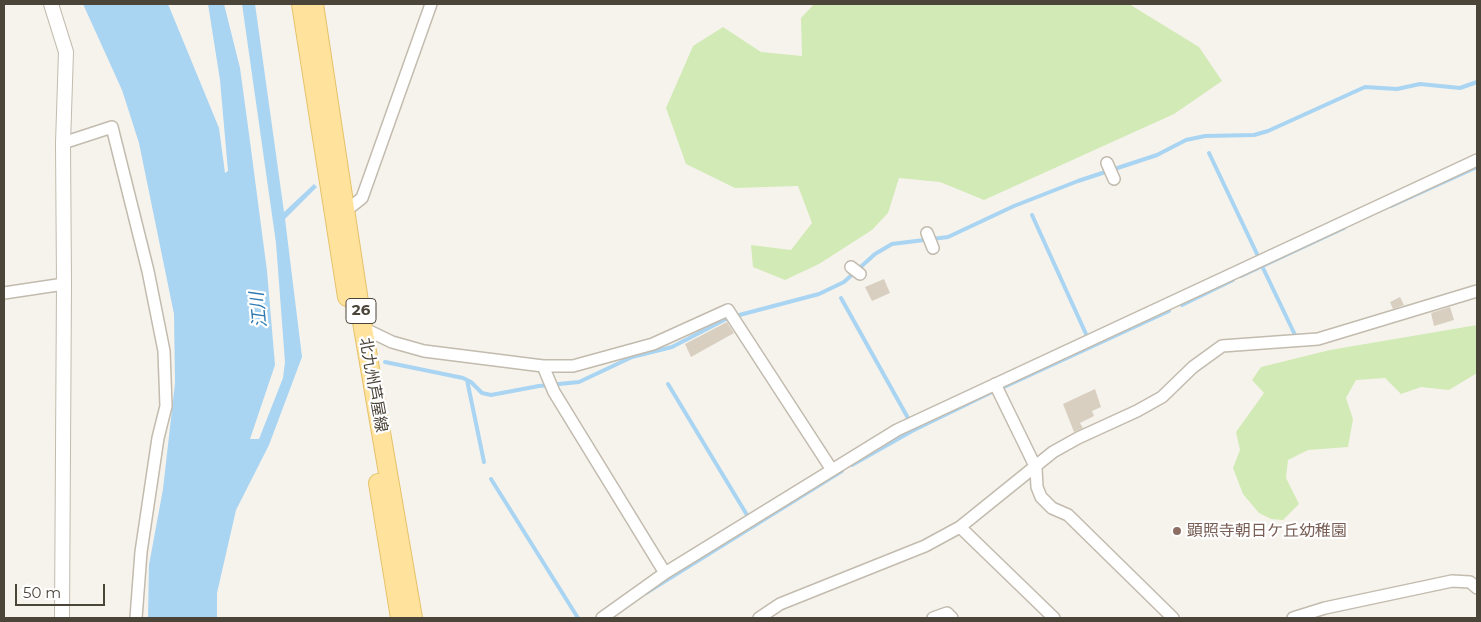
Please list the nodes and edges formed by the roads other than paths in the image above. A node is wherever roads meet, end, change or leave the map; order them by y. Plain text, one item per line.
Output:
1 (51, 4) edge
2 (301, 4) edge
3 (314, 4) edge
4 (431, 4) edge
5 (63, 143) junction
6 (1477, 160) edge
7 (1107, 164) dead end
8 (1114, 179) dead end
9 (340, 214) junction
10 (927, 233) dead end
11 (933, 248) dead end
12 (64, 284) junction
13 (1477, 291) edge
14 (4, 293) edge
15 (363, 328) junction
16 (543, 366) junction
17 (995, 384) junction
18 (1036, 468) junction
19 (832, 470) junction
20 (960, 527) junction
21 (665, 573) junction
22 (1477, 588) edge
23 (62, 618) edge
24 (136, 618) edge
25 (400, 618) edge
26 (413, 618) edge
27 (602, 618) edge
28 (759, 618) edge
29 (933, 618) edge
30 (952, 618) edge
31 (1054, 618) edge
32 (1173, 618) edge
33 (1293, 618) edge

1 - 5 street
2 - 9 main road, 北九州芦屋線 / 26
3 - 9 main road, 北九州芦屋線 / 26
4 - 9 street
5 - 12 street
5 - 24 street
6 - 17 street
7 - 8 street
9 - 15 main road, 北九州芦屋線 / 26
9 - 25 main road, 北九州芦屋線 / 26
10 - 11 street
12 - 14 street
12 - 23 street
13 - 18 street
15 - 16 street
15 - 26 main road, 北九州芦屋線 / 26
16 - 19 street
16 - 21 street
17 - 18 street
17 - 19 street
18 - 20 street
18 - 32 street
19 - 21 street
20 - 28 street
20 - 31 street
21 - 27 street
22 - 33 street
29 - 30 street

